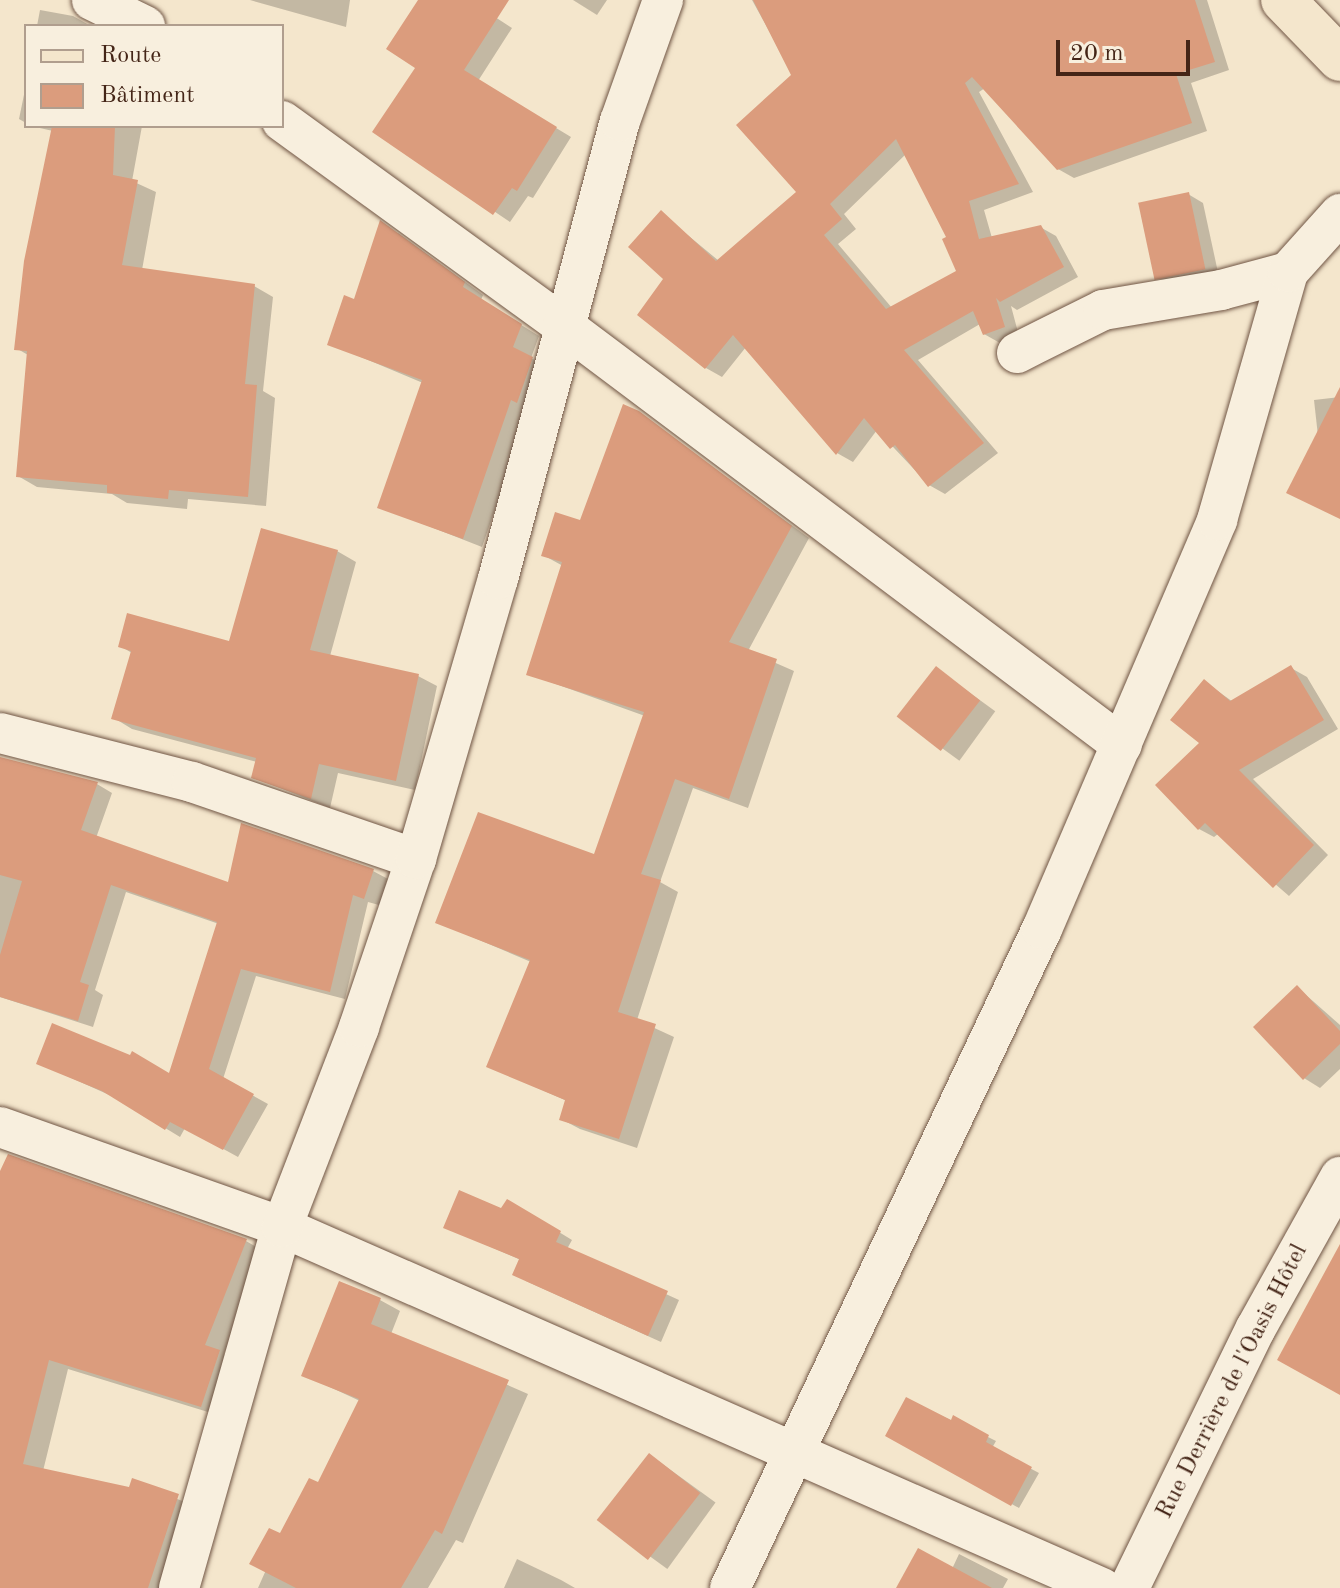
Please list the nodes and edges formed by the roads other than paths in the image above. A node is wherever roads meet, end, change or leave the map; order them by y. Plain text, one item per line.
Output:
1 (92, 0) edge
2 (663, 0) edge
3 (1283, 0) edge
4 (141, 24) edge
5 (1340, 59) edge
6 (284, 122) edge
7 (1340, 214) edge
8 (1288, 272) junction
9 (563, 325) junction
10 (1017, 353) dead end
11 (0, 733) edge
12 (1122, 745) junction
13 (416, 859) junction
14 (0, 1127) edge
15 (1340, 1177) edge
16 (282, 1227) junction
17 (789, 1454) junction
18 (179, 1588) edge
19 (730, 1588) edge
20 (1102, 1588) edge
21 (1129, 1588) edge

1 - 4 street
2 - 9 street
3 - 5 main road
6 - 9 street
7 - 8 street
8 - 10 street
8 - 12 street
9 - 12 street
9 - 13 street
11 - 13 street
12 - 17 street
13 - 16 street
14 - 16 street
15 - 21 street, Rue Derrière de l'Oasis Hôtel
16 - 17 street
16 - 18 street
17 - 19 street
17 - 20 street

